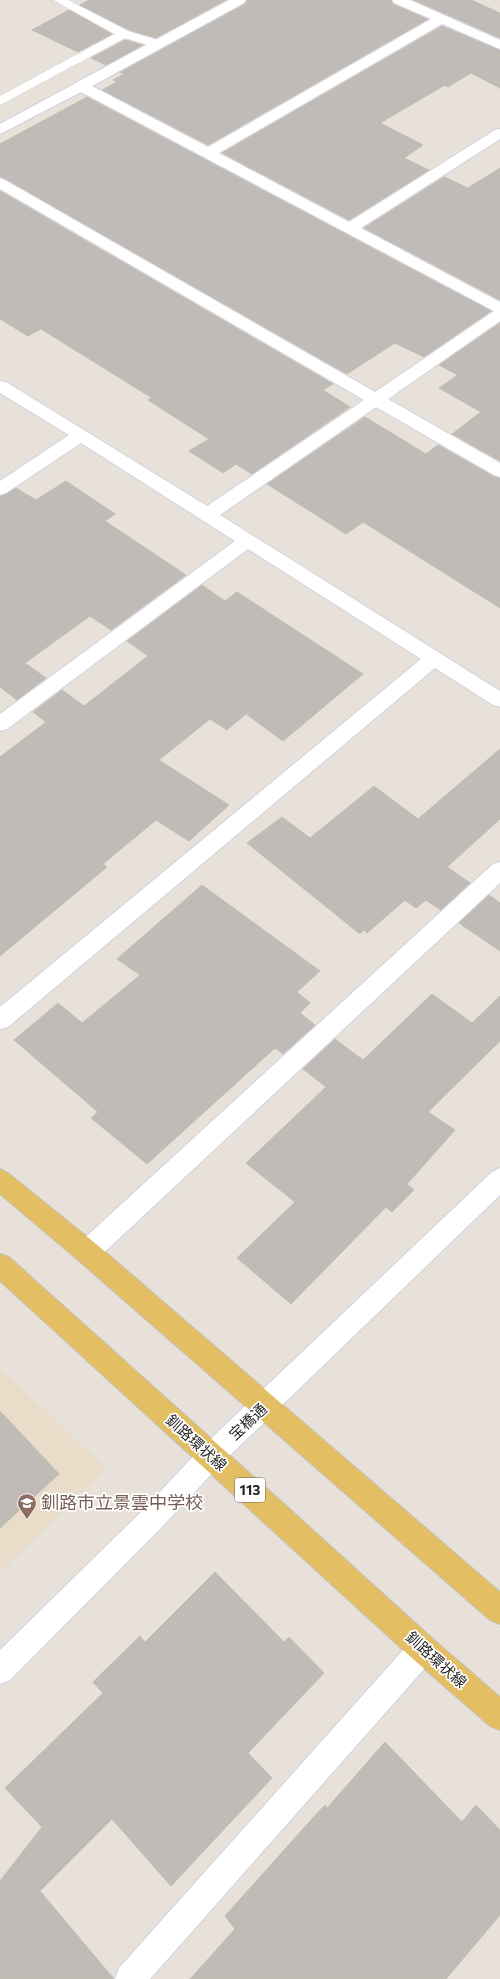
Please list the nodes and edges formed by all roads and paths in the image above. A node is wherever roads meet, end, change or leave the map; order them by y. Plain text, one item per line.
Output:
1 (59, 0) edge
2 (239, 0) edge
3 (398, 0) edge
4 (441, 19) junction
5 (124, 34) junction
6 (157, 44) junction
7 (500, 45) edge
8 (81, 86) junction
9 (0, 101) edge
10 (0, 130) edge
11 (500, 133) edge
12 (208, 153) junction
13 (0, 183) edge
14 (350, 228) junction
15 (500, 308) edge
16 (500, 314) edge
17 (0, 386) edge
18 (375, 400) junction
19 (81, 435) junction
20 (500, 471) edge
21 (0, 489) edge
22 (207, 515) junction
23 (247, 541) junction
24 (434, 659) junction
25 (500, 700) edge
26 (0, 724) edge
27 (500, 870) edge
28 (0, 1020) edge
29 (500, 1179) edge
30 (0, 1180) edge
31 (87, 1252) junction
32 (0, 1265) edge
33 (264, 1407) junction
34 (211, 1456) junction
35 (500, 1610) edge
36 (423, 1649) junction
37 (0, 1670) edge
38 (500, 1716) edge
39 (130, 1979) edge

1 - 5 lane
2 - 6 street
3 - 4 street
4 - 7 street
4 - 12 street
5 - 6 lane
5 - 9 lane
6 - 8 street
8 - 10 street
8 - 12 street
11 - 14 street
12 - 14 street
13 - 18 street
14 - 15 street
16 - 18 street
17 - 19 street
18 - 20 street
18 - 22 street
19 - 21 street
19 - 22 street
22 - 23 street
23 - 24 street
23 - 26 street
24 - 25 street
24 - 28 street
27 - 31 street
29 - 33 street, 宝橋通
30 - 31 main road
31 - 33 main road
32 - 34 main road, 釧路環状線 / 113
33 - 34 street, 宝橋通
33 - 35 main road
34 - 36 main road, 釧路環状線 / 113
34 - 37 street, 宝橋通
36 - 38 main road, 釧路環状線 / 113
36 - 39 street

